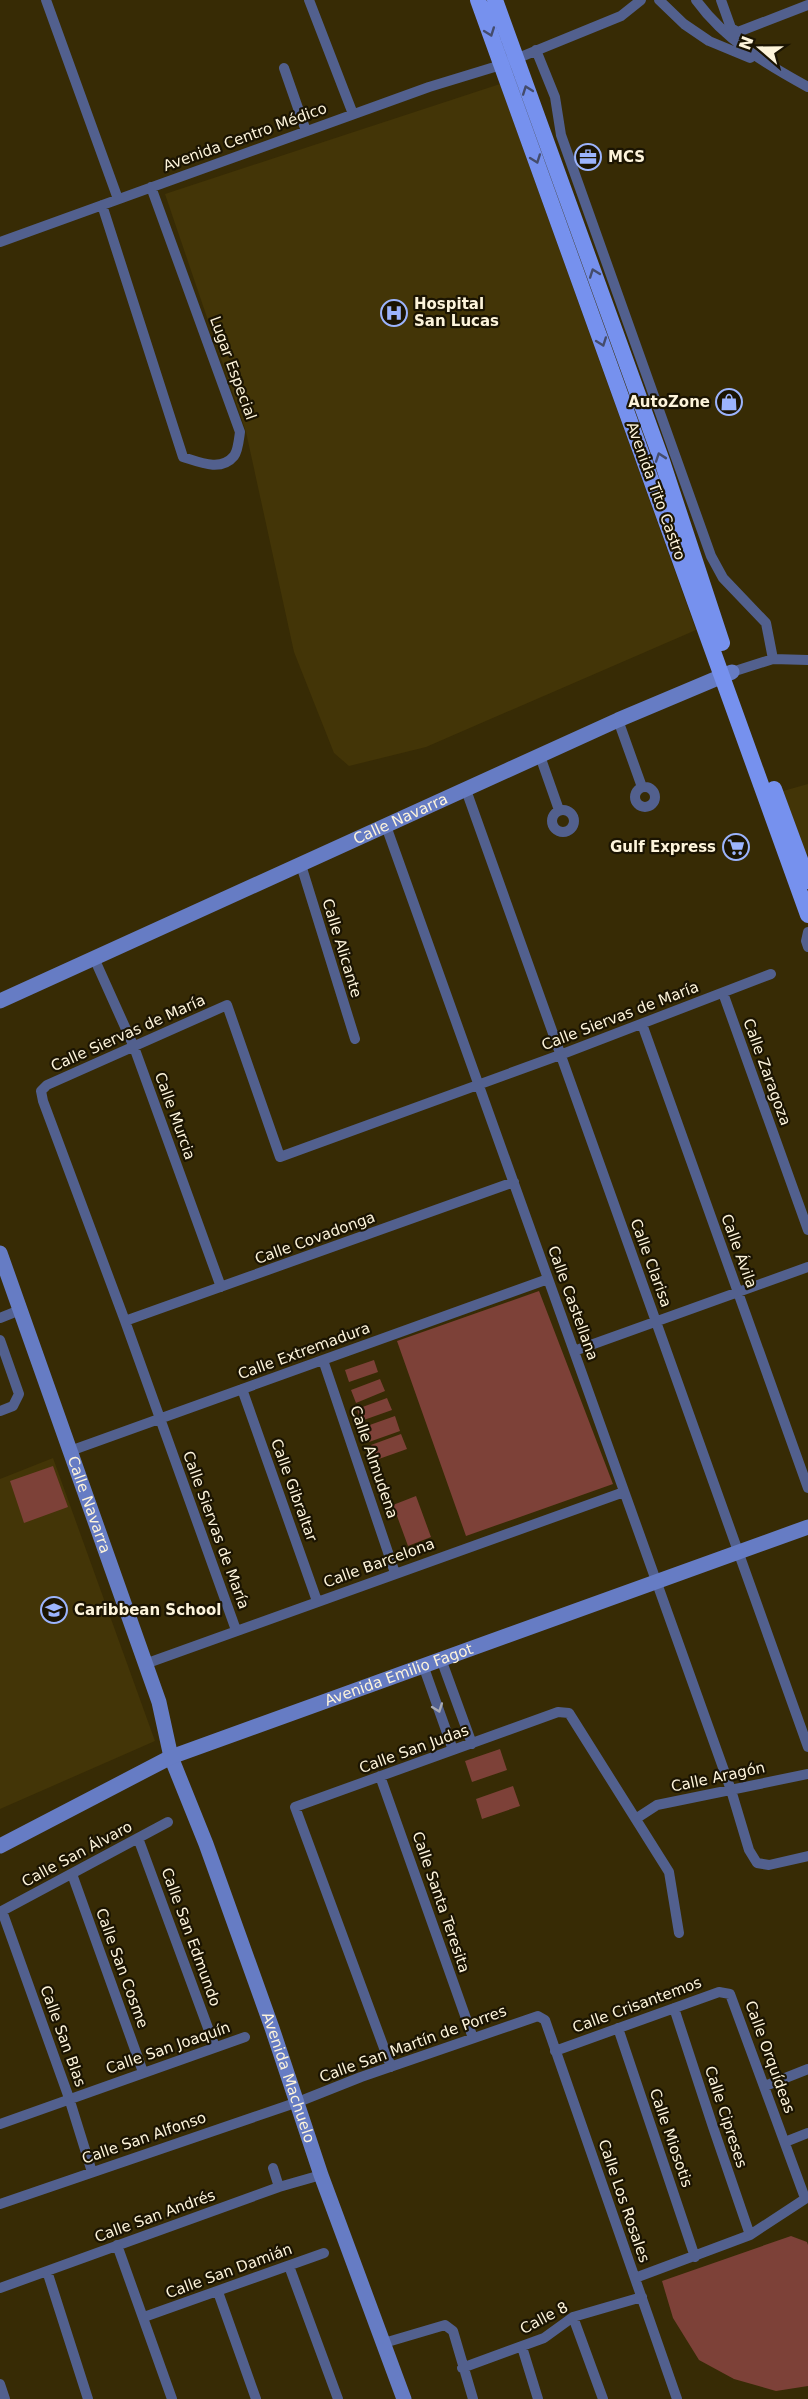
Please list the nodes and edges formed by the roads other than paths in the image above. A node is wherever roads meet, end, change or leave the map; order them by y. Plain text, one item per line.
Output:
1 (46, 0) edge
2 (309, 0) edge
3 (478, 0) edge
4 (495, 0) edge
5 (641, 0) edge
6 (659, 0) edge
7 (697, 0) edge
8 (721, 0) edge
9 (808, 5) edge
10 (536, 50) junction
11 (509, 62) junction
12 (769, 66) junction
13 (284, 68) dead end
14 (808, 87) edge
15 (353, 114) junction
16 (306, 131) junction
17 (152, 187) junction
18 (118, 199) junction
19 (102, 205) junction
20 (0, 242) edge
21 (773, 659) junction
22 (808, 660) edge
23 (727, 674) junction
24 (618, 720) junction
25 (540, 756) junction
26 (642, 787) dead end
27 (466, 790) junction
28 (559, 810) dead end
29 (386, 826) junction
30 (301, 865) junction
31 (807, 873) edge
32 (808, 915) edge
33 (808, 932) edge
34 (808, 947) edge
35 (94, 958) junction
36 (771, 974) dead end
37 (723, 993) junction
38 (0, 1001) edge
39 (642, 1024) junction
40 (355, 1039) dead end
41 (134, 1047) junction
42 (560, 1055) junction
43 (479, 1084) junction
44 (514, 1182) junction
45 (808, 1230) edge
46 (0, 1253) edge
47 (808, 1267) edge
48 (548, 1279) junction
49 (221, 1287) junction
50 (738, 1292) junction
51 (20, 1310) junction
52 (0, 1318) edge
53 (125, 1321) junction
54 (656, 1321) junction
55 (0, 1340) edge
56 (574, 1351) junction
57 (323, 1360) junction
58 (242, 1389) junction
59 (0, 1411) edge
60 (160, 1419) junction
61 (70, 1451) junction
62 (808, 1488) edge
63 (624, 1491) junction
64 (808, 1527) edge
65 (739, 1552) junction
66 (396, 1573) junction
67 (657, 1582) junction
68 (317, 1601) junction
69 (236, 1630) junction
70 (441, 1659) junction
71 (145, 1664) junction
72 (423, 1665) junction
73 (472, 1744) junction
74 (808, 1747) edge
75 (453, 1750) junction
76 (171, 1757) junction
77 (808, 1774) edge
78 (380, 1776) junction
79 (731, 1790) junction
80 (637, 1818) junction
81 (168, 1822) dead end
82 (138, 1838) junction
83 (0, 1846) edge
84 (808, 1856) edge
85 (72, 1874) junction
86 (1, 1912) edge
87 (679, 1933) dead end
88 (730, 1995) joint
89 (674, 2008) junction
90 (538, 2016) joint
91 (618, 2028) junction
92 (245, 2037) dead end
93 (473, 2038) junction
94 (215, 2047) junction
95 (555, 2051) junction
96 (391, 2067) junction
97 (808, 2069) edge
98 (143, 2072) junction
99 (765, 2086) junction
100 (69, 2098) junction
101 (298, 2102) junction
102 (0, 2124) edge
103 (808, 2133) edge
104 (785, 2142) junction
105 (273, 2168) dead end
106 (92, 2172) junction
107 (321, 2175) junction
108 (279, 2187) junction
109 (806, 2197) edge
110 (0, 2204) edge
111 (750, 2235) junction
112 (117, 2245) junction
113 (324, 2253) dead end
114 (695, 2257) junction
115 (289, 2266) junction
116 (47, 2271) junction
117 (635, 2278) junction
118 (0, 2288) edge
119 (218, 2292) junction
120 (642, 2297) junction
121 (144, 2317) junction
122 (573, 2317) junction
123 (384, 2343) junction
124 (522, 2347) junction
125 (462, 2368) junction
126 (0, 2384) edge
127 (5, 2399) edge
128 (88, 2399) edge
129 (172, 2399) edge
130 (256, 2399) edge
131 (338, 2399) edge
132 (404, 2399) edge
133 (473, 2399) edge
134 (538, 2399) edge
135 (603, 2399) edge
136 (678, 2399) edge

1 - 18 street
2 - 15 street
3 -> 11 main road, Avenida Tito Castro
4 - 11 main road, Avenida Tito Castro
5 - 10 street, Avenida Centro Médico
6 - 12 street
7 - 12 street
8 - 9 street
10 - 11 street, Avenida Centro Médico
10 - 21 street
11 - 15 street, Avenida Centro Médico
11 - 23 main road, Avenida Tito Castro
12 - 14 street
13 - 16 street
15 - 16 street, Avenida Centro Médico
16 - 17 street, Avenida Centro Médico
17 - 18 street, Avenida Centro Médico
17 - 19 street, Lugar Especial
18 - 19 street, Avenida Centro Médico
19 - 20 street, Avenida Centro Médico
21 - 22 street, Calle Navarra
21 - 23 street, Calle Navarra
23 - 24 street, Calle Navarra
23 - 31 main road, Avenida Tito Castro
23 - 32 main road, Avenida Tito Castro
24 - 25 street, Calle Navarra
24 - 26 street
25 - 27 street, Calle Navarra
25 - 28 street
27 - 29 street, Calle Navarra
27 - 42 street, Calle Clarisa
29 - 30 street, Calle Navarra
29 - 43 street, Calle Castellana
30 - 35 street, Calle Navarra
30 - 40 street, Calle Alicante
33 - 34 street
35 - 38 street, Calle Navarra
35 - 41 street, Calle Murcia
36 - 37 street, Calle Siervas de María
37 - 39 street, Calle Siervas de María
37 - 45 street, Calle Zaragoza
39 - 42 street, Calle Siervas de María
39 - 50 street, Calle Ávila
41 - 43 street, Calle Siervas de María
41 - 49 street, Calle Murcia
41 - 53 street, Calle Siervas de María
42 - 43 street, Calle Siervas de María
42 - 54 street, Calle Clarisa
43 - 44 street, Calle Castellana
44 - 48 street, Calle Castellana
44 - 49 street, Calle Covadonga
46 - 51 street, Calle Navarra
47 - 50 street
48 - 56 street, Calle Castellana
48 - 57 street, Calle Extremadura
49 - 53 street, Calle Covadonga
50 - 54 street
50 - 62 street, Calle Ávila
51 - 52 street
51 - 61 street, Calle Navarra
53 - 60 street, Calle Siervas de María
54 - 56 street
54 - 65 street, Calle Clarisa
55 - 59 street
56 - 63 street, Calle Castellana
57 - 58 street, Calle Extremadura
57 - 66 street, Calle Almudena
58 - 60 street, Calle Extremadura
58 - 68 street, Calle Gibraltar
60 - 61 street, Calle Extremadura
60 - 69 street, Calle Siervas de María
61 - 71 street, Calle Navarra
63 - 66 street, Calle Barcelona
63 - 67 street, Calle Castellana
64 - 65 street, Avenida Emilio Fagot
65 - 67 street, Avenida Emilio Fagot
65 - 74 street, Calle Clarisa
66 - 68 street, Calle Barcelona
67 - 70 street, Avenida Emilio Fagot
67 - 79 street, Calle Castellana
68 - 69 street, Calle Barcelona
69 - 71 street, Calle Barcelona
70 - 72 street, Avenida Emilio Fagot
70 - 73 street
71 - 76 street, Calle Navarra
72 -> 75 street
72 - 76 street, Avenida Emilio Fagot
73 - 75 street, Calle San Judas
73 - 80 street, Calle San Judas
75 - 78 street, Calle San Judas
76 - 83 street, Avenida Emilio Fagot
76 - 101 street, Avenida Machuelo
77 - 79 street, Calle Aragón
78 - 93 street, Calle Santa Teresita
78 - 96 street, Calle San Judas
79 - 80 street, Calle Aragón
79 - 84 street
80 - 87 street, Calle San Judas
81 - 82 street, Calle San Álvaro
82 - 85 street, Calle San Álvaro
82 - 94 street, Calle San Edmundo
85 - 86 street, Calle San Álvaro
85 - 98 street, Calle San Cosme
86 - 100 street, Calle San Blas
88 - 89 street, Calle Crisantemos
88 - 99 street, Calle Orquídeas
89 - 91 street, Calle Crisantemos
89 - 111 street, Calle Cipreses
90 - 93 street, Calle San Martín de Porres
90 - 95 street, Calle Los Rosales
91 - 95 street, Calle Crisantemos
91 - 114 street, Calle Miosotis
92 - 94 street, Calle San Joaquín
93 - 96 street, Calle San Martín de Porres
94 - 98 street, Calle San Joaquín
95 - 117 street, Calle Los Rosales
96 - 101 street, Calle San Martín de Porres
97 - 99 street
98 - 100 street, Calle San Joaquín
99 - 104 street, Calle Orquídeas
100 - 102 street, Calle San Joaquín
100 - 106 street, Calle San Blas
101 - 106 street, Calle San Alfonso
101 - 107 street, Avenida Machuelo
103 - 104 street
104 - 109 street, Calle Orquídeas
105 - 108 street
106 - 110 street, Calle San Alfonso
107 - 108 street, Calle San Andrés
107 - 123 street, Avenida Machuelo
108 - 112 street, Calle San Andrés
109 - 111 street
111 - 114 street
112 - 116 street, Calle San Andrés
112 - 121 street
113 - 115 street, Calle San Damián
114 - 117 street
115 - 119 street, Calle San Damián
115 - 131 street
116 - 118 street, Calle San Andrés
116 - 128 street
117 - 120 street, Calle Los Rosales
119 - 121 street, Calle San Damián
119 - 130 street
120 - 122 street, Calle 8
120 - 136 street, Calle Los Rosales
121 - 129 street
122 - 124 street, Calle 8
122 - 135 street
123 - 125 street
123 - 132 street, Avenida Machuelo
124 - 125 street, Calle 8
124 - 134 street
125 - 133 street
126 - 127 street

